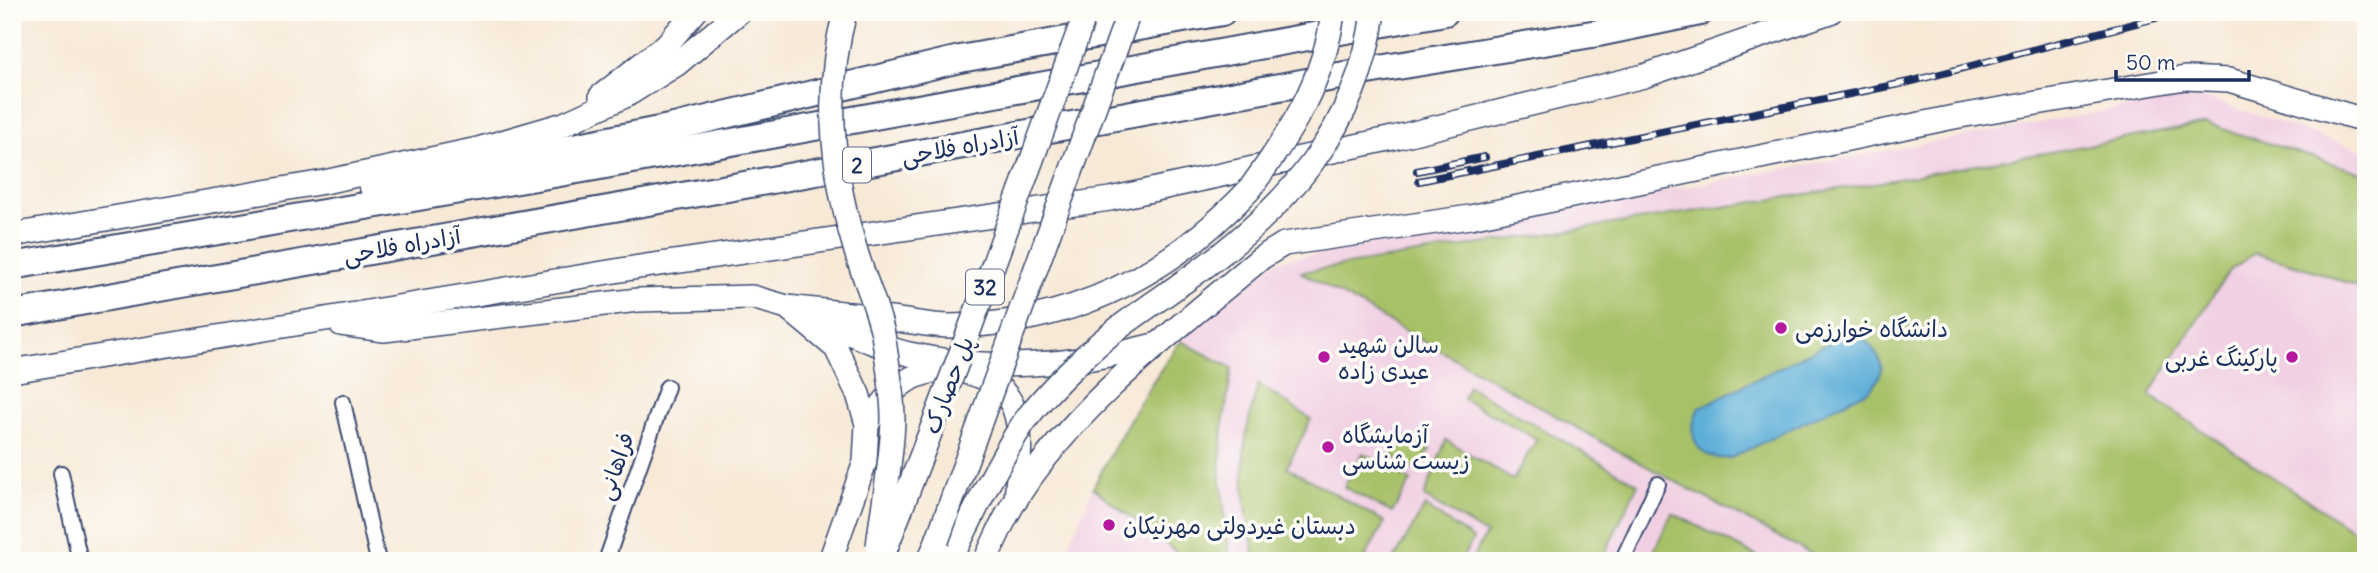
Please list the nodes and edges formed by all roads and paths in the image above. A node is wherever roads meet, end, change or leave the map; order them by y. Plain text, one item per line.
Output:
1 (695, 12) edge
2 (739, 12) edge
3 (845, 12) edge
4 (1086, 12) edge
5 (1129, 12) edge
6 (1222, 12) edge
7 (1333, 12) edge
8 (1373, 12) edge
9 (1445, 12) edge
10 (1700, 12) edge
11 (1830, 12) edge
12 (2366, 117) edge
13 (564, 124) junction
14 (247, 226) junction
15 (12, 235) edge
16 (12, 266) edge
17 (787, 307) junction
18 (12, 314) edge
19 (314, 321) junction
20 (1161, 343) junction
21 (12, 371) edge
22 (667, 387) dead end
23 (343, 402) dead end
24 (867, 424) junction
25 (61, 473) dead end
26 (1658, 484) dead end
27 (1016, 500) junction
28 (933, 551) edge
29 (80, 561) edge
30 (378, 561) edge
31 (606, 561) edge
32 (830, 561) edge
33 (878, 561) edge
34 (950, 561) edge
35 (985, 561) edge
36 (1622, 561) edge

1 - 13 main road
2 - 13 main road
3 - 33 main road, bridge
4 - 33 main road, پل حصارک / 32, bridge
5 - 28 main road, پل حصارک / 32, bridge
6 - 14 highway
7 - 17 main road, bridge
8 - 34 main road, bridge
9 - 14 highway, آزادراه فلاحی / 2
10 - 18 highway, آزادراه فلاحی / 2
11 - 19 main road
12 - 20 main road
13 - 15 main road
14 - 16 highway, آزادراه فلاحی / 2
17 - 19 main road
17 - 20 main road
17 - 24 main road
19 - 21 main road
20 - 27 main road
22 - 31 street, فراهانی
23 - 30 street
24 - 27 main road
24 - 32 main road
25 - 29 street
26 - 36 street
27 - 35 main road

